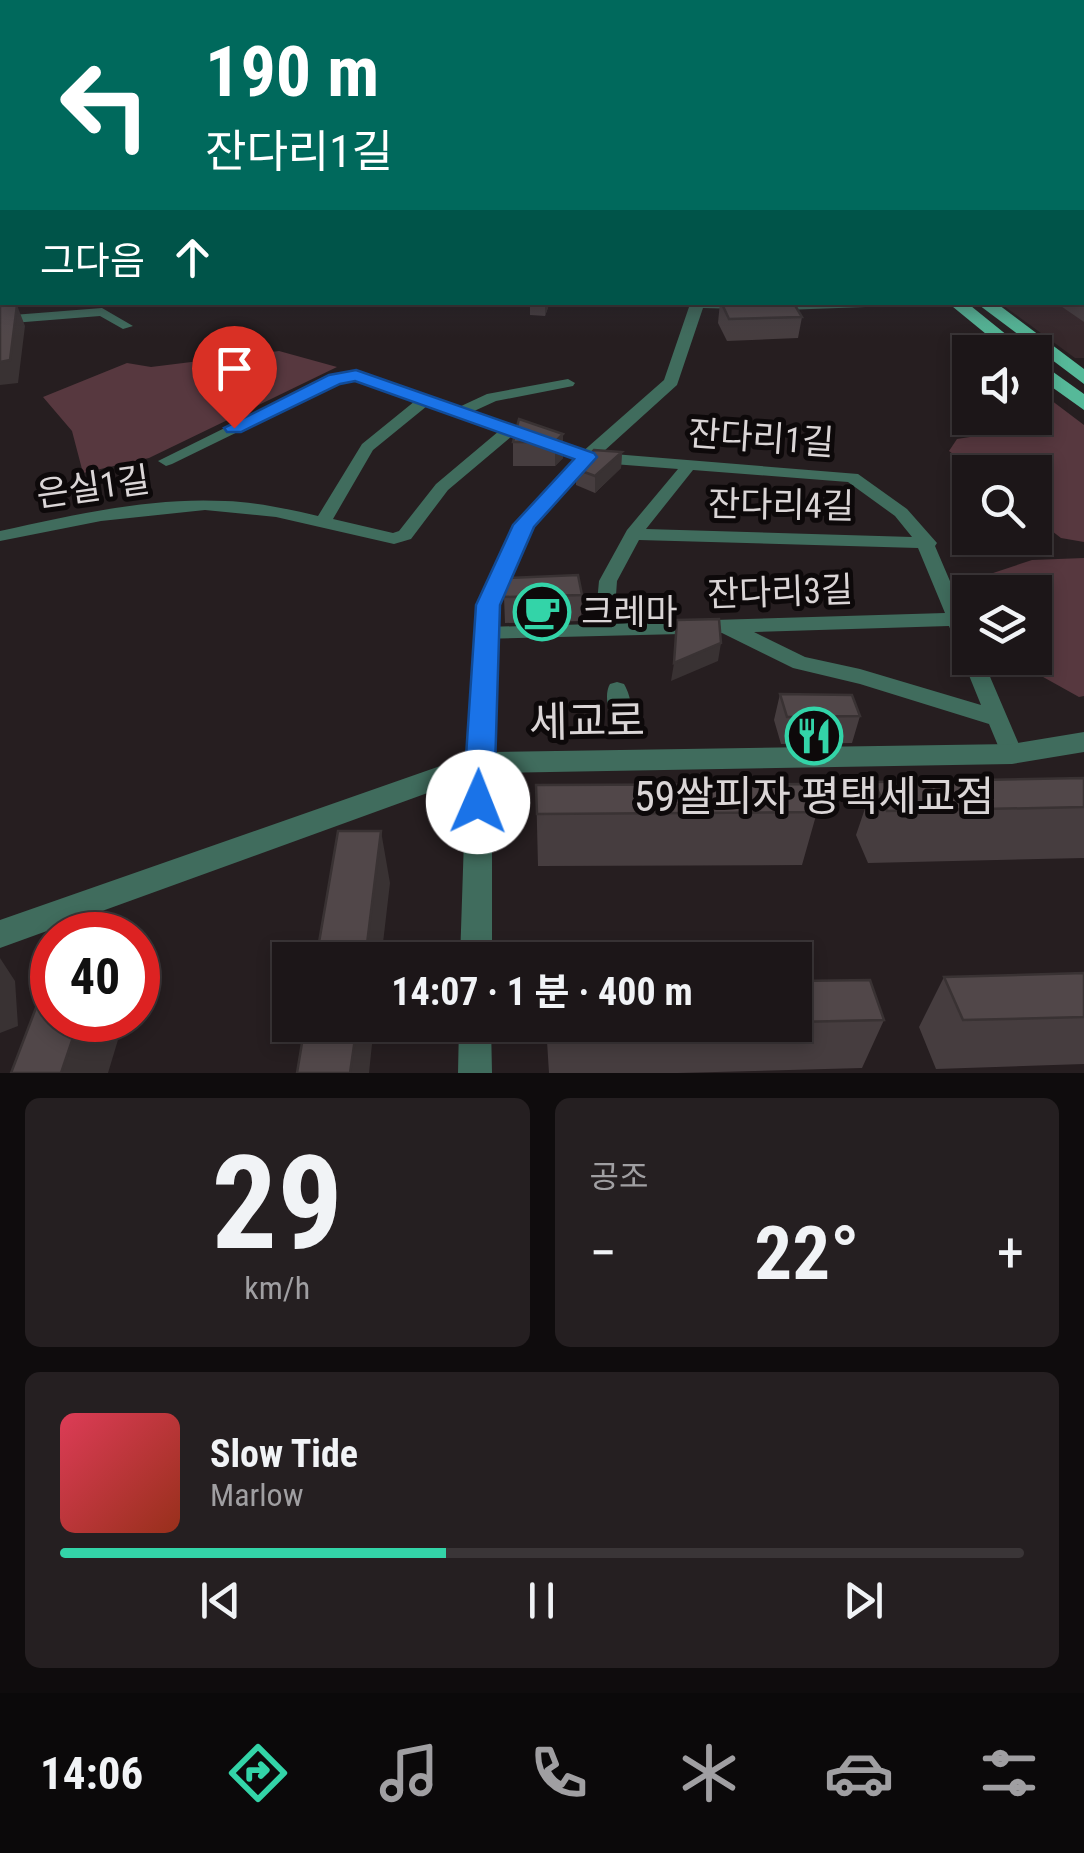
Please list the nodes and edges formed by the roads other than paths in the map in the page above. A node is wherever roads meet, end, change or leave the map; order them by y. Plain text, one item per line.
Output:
1 (698, 305) edge
2 (960, 305) edge
3 (987, 305) edge
4 (0, 320) edge
5 (127, 326) dead end
6 (998, 335) edge
7 (1084, 378) edge
8 (1052, 379) edge
9 (568, 384) dead end
10 (427, 400) junction
11 (1084, 404) edge
12 (462, 412) junction
13 (510, 430) junction
14 (587, 457) junction
15 (166, 460) dead end
16 (688, 466) junction
17 (318, 523) junction
18 (632, 534) junction
19 (0, 536) edge
20 (928, 543) junction
21 (952, 608) edge
22 (952, 619) edge
23 (726, 627) junction
24 (604, 630) junction
25 (486, 634) junction
26 (979, 675) edge
27 (617, 690) dead end
28 (622, 714) dead end
29 (996, 718) junction
30 (1084, 742) edge
31 (1012, 754) junction
32 (479, 763) junction
33 (0, 934) edge
34 (476, 942) edge
35 (475, 1042) edge
36 (474, 1073) edge

1 - 14 street
2 - 6 main road
3 - 7 main road
4 - 5 street
8 - 11 main road
9 - 12 street
10 - 12 street, 은실1길
10 - 15 street, 은실1길
10 - 17 street
12 - 13 street, 잔다리1길
13 - 14 street, 잔다리1길
13 - 17 street
14 - 16 street, 잔다리1길
14 - 25 street
16 - 18 street, 잔다리4길
16 - 20 street, 잔다리1길
17 - 19 street, 은실1길
18 - 20 street, 잔다리4길
18 - 24 street, 잔다리4길
20 - 21 street, 잔다리1길
22 - 23 street, 잔다리3길
23 - 24 street, 잔다리3길
23 - 29 street
24 - 25 street, 잔다리3길
25 - 32 street
26 - 29 street, 잔다리1길
27 - 28 street
29 - 31 street, 잔다리1길
30 - 31 street, 세교로
31 - 32 street, 세교로
32 - 33 street, 세교로
32 - 34 street
35 - 36 street

